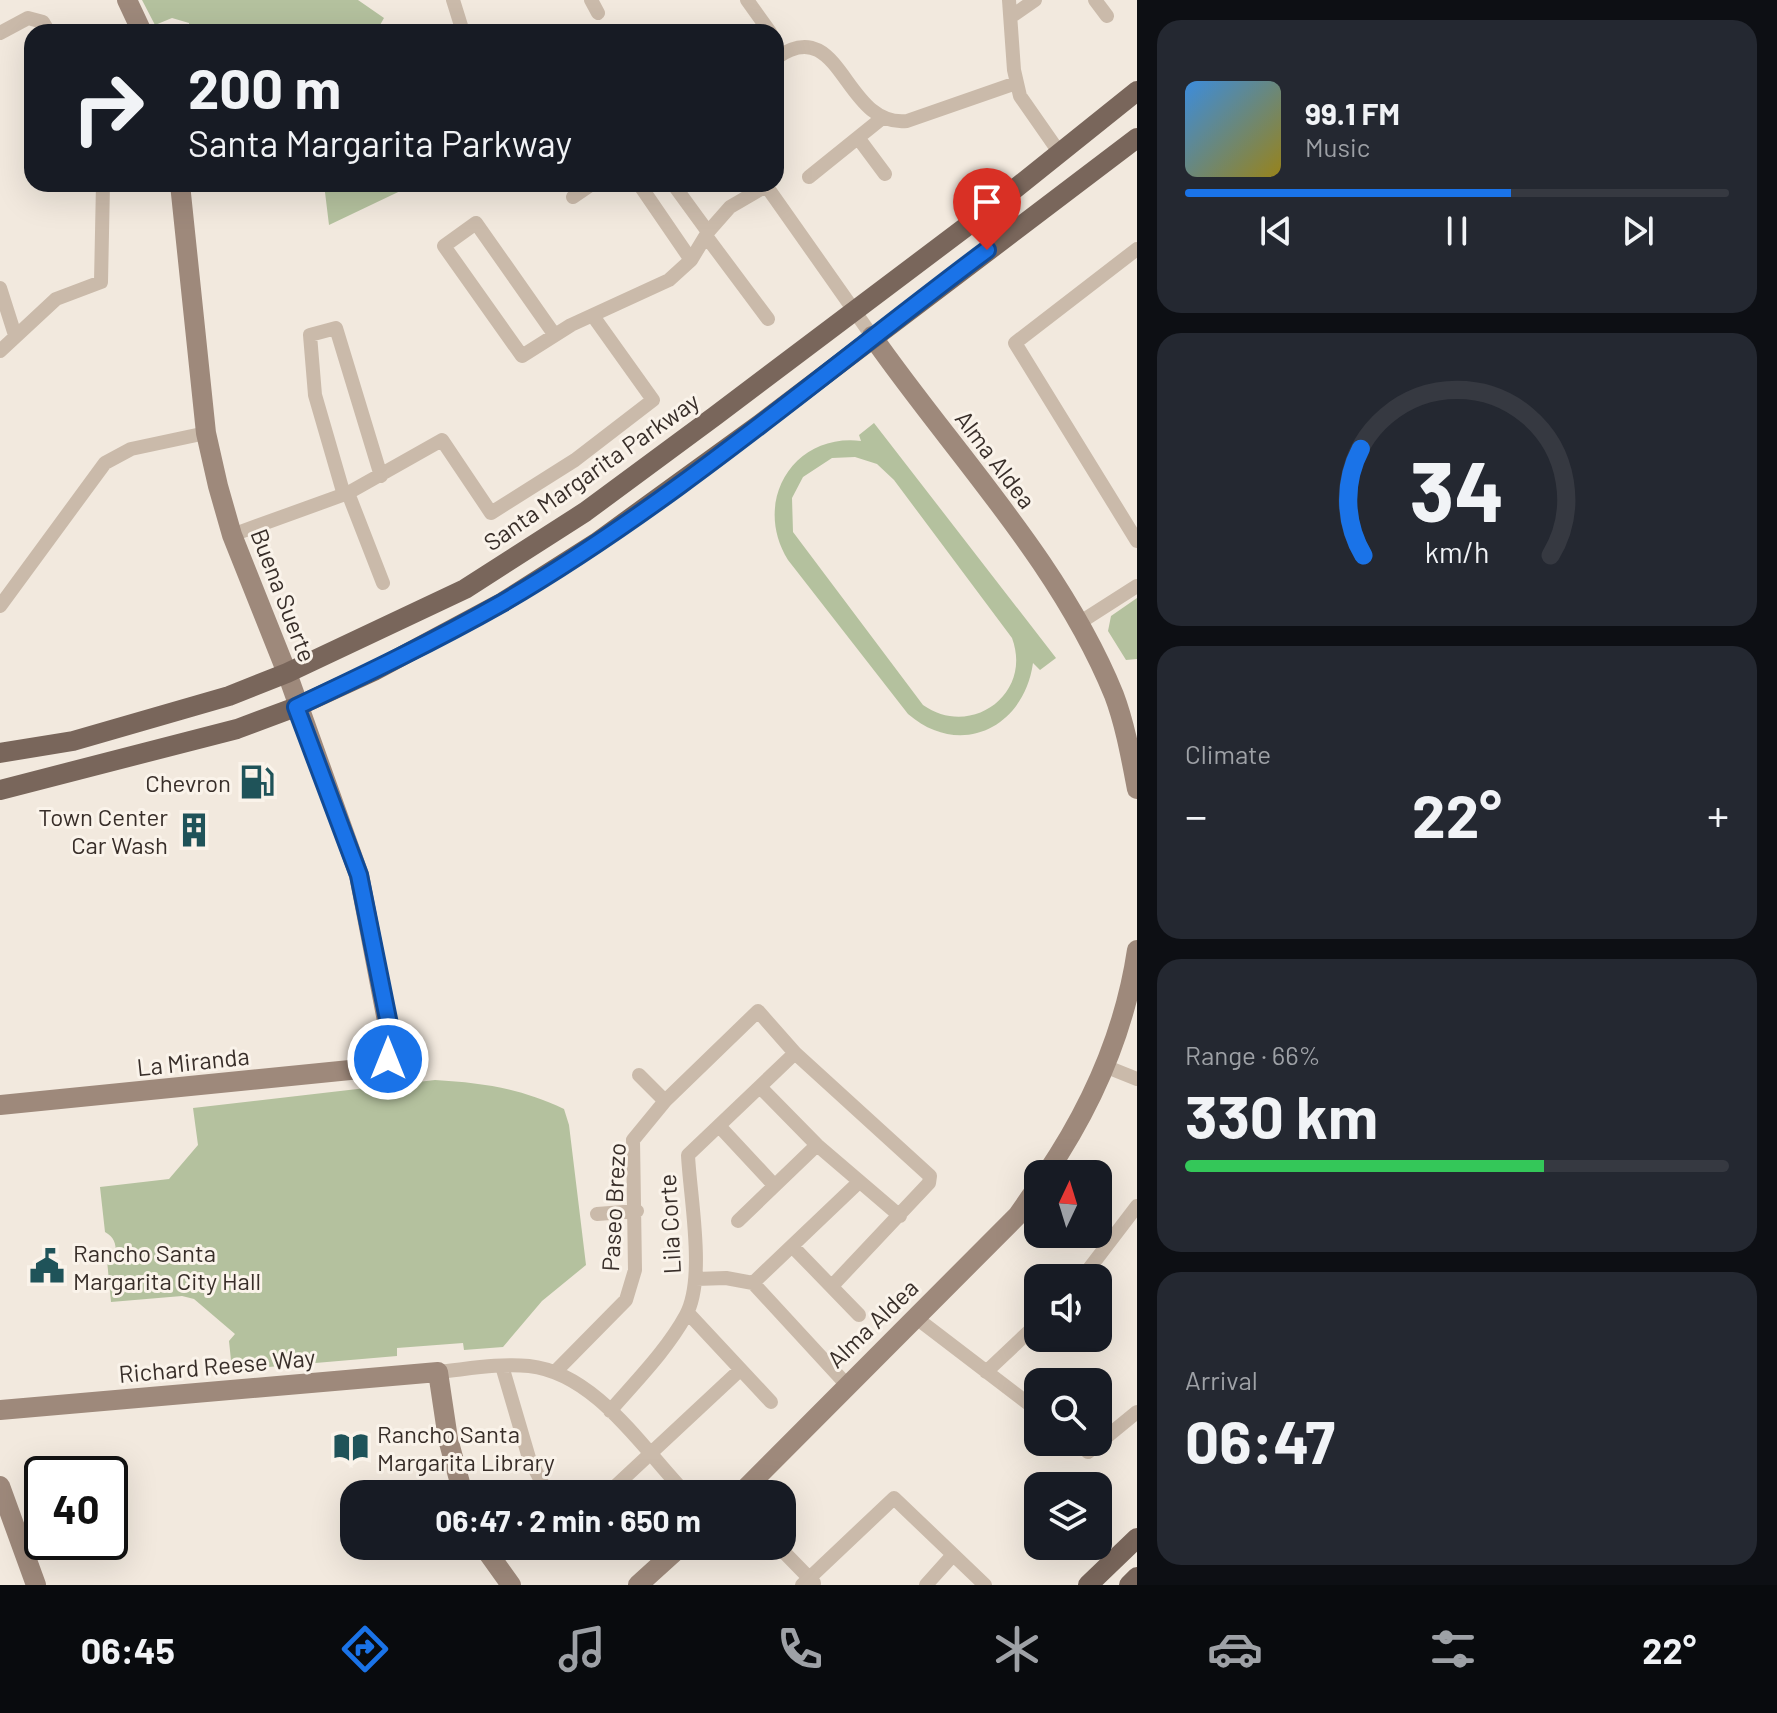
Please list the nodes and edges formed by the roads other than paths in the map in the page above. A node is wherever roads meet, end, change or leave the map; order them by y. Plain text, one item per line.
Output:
1 (127, 0) edge
2 (453, 0) edge
3 (747, 0) edge
4 (1009, 0) edge
5 (1035, 0) edge
6 (1095, 0) edge
7 (1012, 16) junction
8 (1107, 16) dead end
9 (42, 24) edge
10 (138, 24) edge
11 (460, 24) edge
12 (764, 24) edge
13 (0, 33) edge
14 (784, 50) edge
15 (1016, 83) junction
16 (1137, 91) edge
17 (881, 119) junction
18 (1137, 138) edge
19 (859, 139) junction
20 (1059, 152) junction
21 (885, 174) dead end
22 (809, 177) dead end
23 (103, 192) edge
24 (181, 192) edge
25 (580, 192) edge
26 (644, 192) edge
27 (678, 192) edge
28 (755, 192) edge
29 (771, 192) edge
30 (573, 197) dead end
31 (707, 234) junction
32 (1137, 249) edge
33 (691, 260) junction
34 (0, 288) edge
35 (853, 310) junction
36 (593, 316) junction
37 (768, 319) dead end
38 (554, 334) junction
39 (15, 335) junction
40 (872, 336) junction
41 (0, 351) edge
42 (206, 433) junction
43 (381, 476) junction
44 (346, 494) junction
45 (232, 535) junction
46 (1137, 541) edge
47 (383, 583) dead end
48 (1137, 586) edge
49 (0, 606) edge
50 (1079, 623) junction
51 (287, 673) junction
52 (296, 707) junction
53 (0, 753) edge
54 (1137, 789) edge
55 (0, 790) edge
56 (1137, 950) edge
57 (795, 1053) junction
58 (388, 1059) joint
59 (1107, 1067) junction
60 (639, 1075) dead end
61 (1137, 1079) edge
62 (760, 1087) junction
63 (665, 1101) junction
64 (0, 1105) edge
65 (720, 1127) junction
66 (817, 1145) junction
67 (1054, 1160) edge
68 (859, 1182) junction
69 (774, 1185) junction
70 (1024, 1206) edge
71 (1137, 1206) edge
72 (637, 1211) junction
73 (597, 1214) dead end
74 (900, 1216) junction
75 (738, 1221) dead end
76 (793, 1247) junction
77 (1093, 1264) edge
78 (696, 1279) junction
79 (753, 1283) junction
80 (832, 1286) junction
81 (688, 1313) junction
82 (859, 1315) dead end
83 (915, 1317) junction
84 (1024, 1336) edge
85 (502, 1366) junction
86 (740, 1370) junction
87 (438, 1372) junction
88 (555, 1372) junction
89 (986, 1372) junction
90 (846, 1384) junction
91 (1024, 1400) edge
92 (771, 1402) dead end
93 (0, 1410) edge
94 (610, 1411) junction
95 (1137, 1412) edge
96 (1112, 1428) edge
97 (648, 1453) junction
98 (459, 1480) edge
99 (541, 1480) edge
100 (621, 1480) edge
101 (673, 1480) edge
102 (753, 1480) edge
103 (0, 1486) edge
104 (1137, 1538) edge
105 (952, 1556) junction
106 (493, 1560) edge
107 (666, 1560) edge
108 (790, 1560) edge
109 (1137, 1577) edge
110 (809, 1583) edge
111 (36, 1585) edge
112 (511, 1585) edge
113 (638, 1585) edge
114 (926, 1585) edge
115 (985, 1585) edge
116 (1088, 1585) edge
117 (1129, 1585) edge

1 - 10 street
2 - 11 street
3 - 12 street
4 - 7 street
5 - 7 street
6 - 8 street
7 - 15 street
9 - 13 street
14 - 17 street
15 - 17 street
15 - 20 street
16 - 20 main road, Santa Margarita Parkway
17 - 19 street
18 - 40 main road
19 - 21 street
19 - 22 street
20 - 35 main road, Santa Margarita Parkway
23 - 39 street
24 - 42 street, Buena Suerte
25 - 30 street
26 - 33 street
27 - 31 street
28 - 31 street
29 - 35 street, Alma Aldea
31 - 33 street
31 - 37 street
32 - 46 street
33 - 36 street
34 - 39 street
35 - 40 street, Alma Aldea
35 - 51 main road, Santa Margarita Parkway
36 - 38 street
36 - 43 street
38 - 38 street
39 - 41 street
40 - 50 street, Alma Aldea
40 - 52 main road
42 - 45 street, Buena Suerte
42 - 49 street
43 - 44 street
43 - 44 street
44 - 45 street
44 - 47 street
45 - 51 street, Buena Suerte
48 - 50 street
50 - 54 street, Alma Aldea
51 - 52 street, Buena Suerte
51 - 53 main road, Santa Margarita Parkway
52 - 55 main road
52 - 58 street, Buena Suerte
56 - 59 street
57 - 62 street, Lila Corte
57 - 63 street, Paseo Brezo
57 - 74 street
58 - 64 street, La Miranda
59 - 61 street
59 - 67 street
60 - 63 street
62 - 65 street, Lila Corte
62 - 66 street
63 - 72 street, Paseo Brezo
65 - 69 street
65 - 78 street, Lila Corte
66 - 68 street
66 - 69 street
68 - 74 street
68 - 76 street
69 - 75 street
70 - 83 street, Alma Aldea
71 - 77 street
72 - 73 street
72 - 88 street, Paseo Brezo
74 - 80 street
76 - 79 street
76 - 80 street
78 - 79 street
78 - 81 street, Lila Corte
79 - 90 street
80 - 82 street
81 - 86 street
81 - 94 street, Lila Corte
83 - 89 street
83 - 90 street, Alma Aldea
84 - 89 street
85 - 87 street
85 - 88 street
85 - 99 street
86 - 92 street
86 - 97 street
87 - 93 street, Richard Reese Way
87 - 98 street
88 - 94 street
89 - 91 street
90 - 102 street, Alma Aldea
94 - 97 street
95 - 96 street
97 - 100 street
97 - 101 street
103 - 111 street
104 - 116 main road
105 - 110 street
105 - 114 street
105 - 115 street
106 - 112 street
107 - 113 street
108 - 110 street
109 - 117 main road

